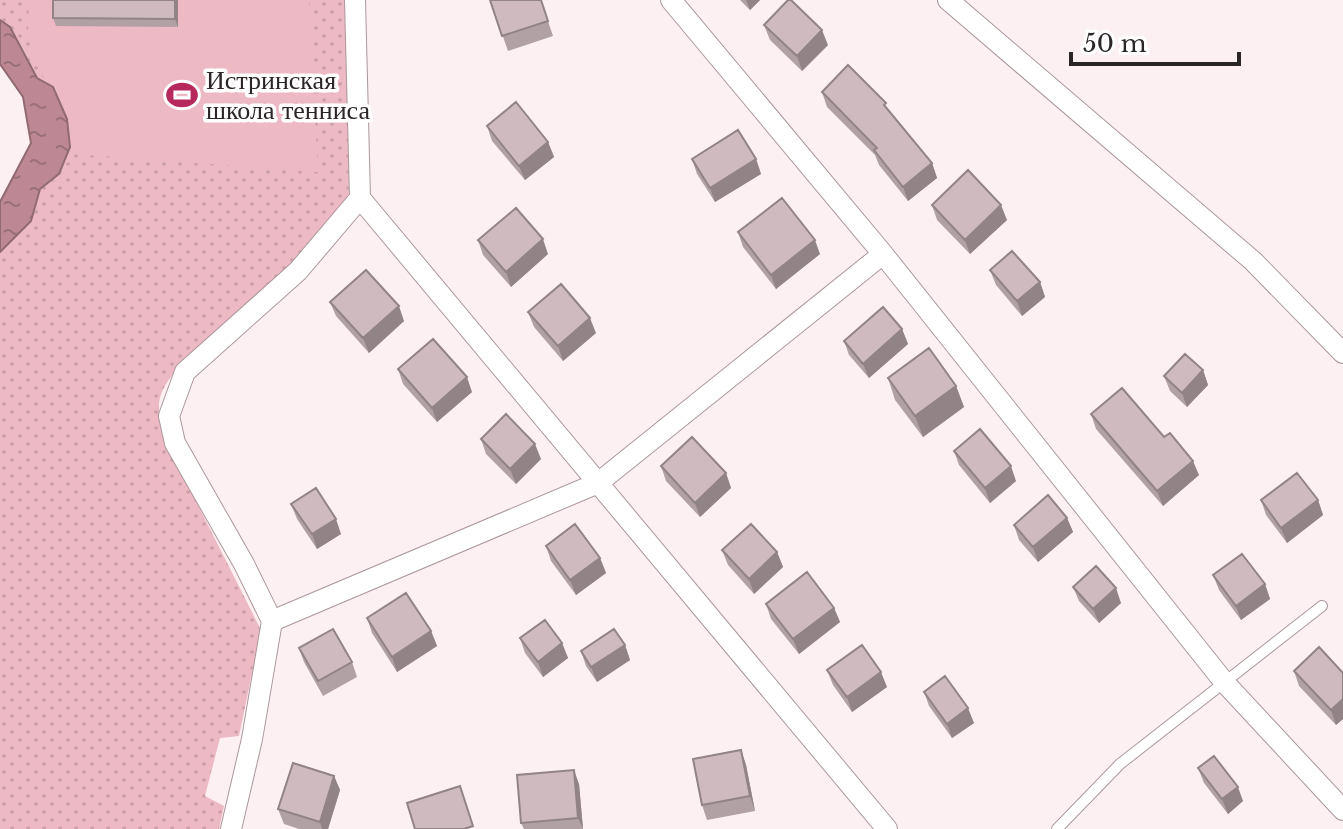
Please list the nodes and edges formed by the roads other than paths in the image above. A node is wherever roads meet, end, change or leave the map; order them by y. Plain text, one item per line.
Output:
1 (355, 0) edge
2 (671, 0) edge
3 (948, 0) edge
4 (360, 198) junction
5 (883, 254) junction
6 (1343, 353) edge
7 (598, 483) junction
8 (1322, 606) dead end
9 (272, 621) junction
10 (1225, 683) junction
11 (1343, 810) edge
12 (231, 829) edge
13 (887, 829) edge
14 (1057, 829) edge

1 - 4 street
2 - 5 street
3 - 6 street
4 - 7 street
4 - 9 street
5 - 7 street
5 - 10 street
7 - 9 street
7 - 13 street
8 - 10 lane
9 - 12 street
10 - 11 street
10 - 14 lane

